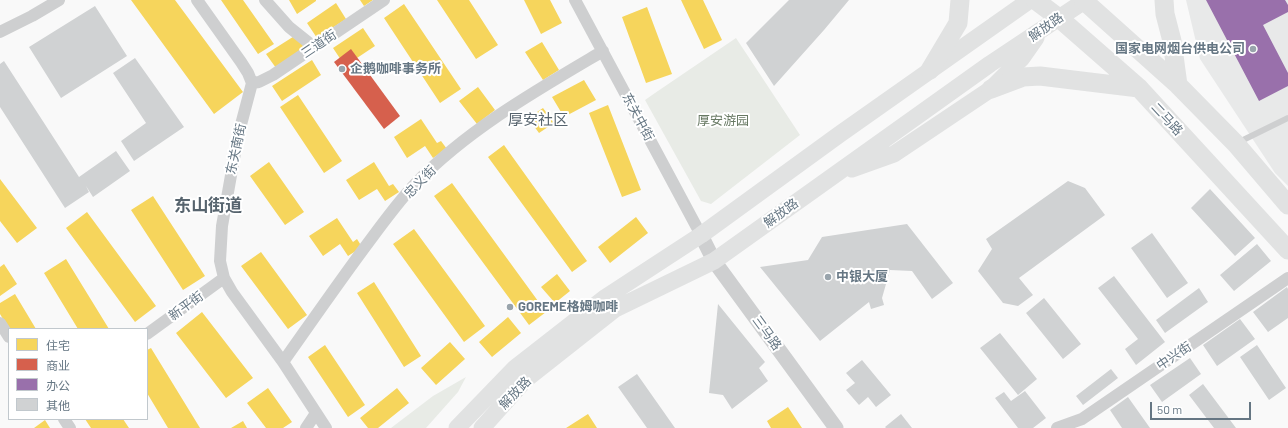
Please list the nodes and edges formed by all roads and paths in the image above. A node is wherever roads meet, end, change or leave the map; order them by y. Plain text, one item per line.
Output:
1 (58, 0) edge
2 (197, 0) edge
3 (265, 0) edge
4 (384, 0) edge
5 (575, 0) edge
6 (960, 0) edge
7 (1030, 0) edge
8 (1035, 0) edge
9 (1084, 0) edge
10 (1164, 0) edge
11 (1059, 18) junction
12 (0, 32) edge
13 (1040, 32) junction
14 (314, 47) junction
15 (603, 51) junction
16 (930, 70) junction
17 (252, 83) junction
18 (1178, 85) junction
19 (1139, 88) junction
20 (991, 89) junction
21 (1288, 118) edge
22 (1236, 144) junction
23 (831, 176) junction
24 (1288, 205) edge
25 (701, 235) junction
26 (1288, 250) edge
27 (714, 261) junction
28 (224, 278) junction
29 (1288, 278) edge
30 (0, 323) edge
31 (148, 333) edge
32 (8, 335) edge
33 (283, 362) junction
34 (316, 413) junction
35 (306, 428) edge
36 (326, 428) edge
37 (457, 428) edge
38 (482, 428) edge
39 (836, 428) edge
40 (1057, 428) edge

1 - 12 street
2 - 17 street
3 - 14 street
4 - 14 street, 三道街
5 - 15 street, 东关中街
6 - 16 main road
7 - 16 main road, 解放路
8 - 11 main road, 二马路
9 - 11 main road, 解放路
9 - 18 main road
10 - 18 main road
11 - 13 main road, 解放路
11 - 19 main road, 二马路
13 - 20 main road
13 - 23 main road, 解放路
14 - 17 street, 三道街
15 - 25 street, 东关中街
15 - 33 street, 忠义街
16 - 25 main road, 解放路
17 - 28 street, 东关南街
18 - 22 main road
19 - 20 main road
19 - 26 main road, 二马路
20 - 23 main road
21 - 22 lane
22 - 24 main road
23 - 27 main road, 解放路
25 - 27 street, 三马路
25 - 37 main road, 解放路
27 - 38 main road, 解放路
27 - 39 street, 三马路
28 - 31 street, 新平街
28 - 33 street, 东关南街
29 - 40 street, 中兴街
30 - 32 street
33 - 34 street, 东关南街
34 - 35 street
34 - 36 street, 东关南街

